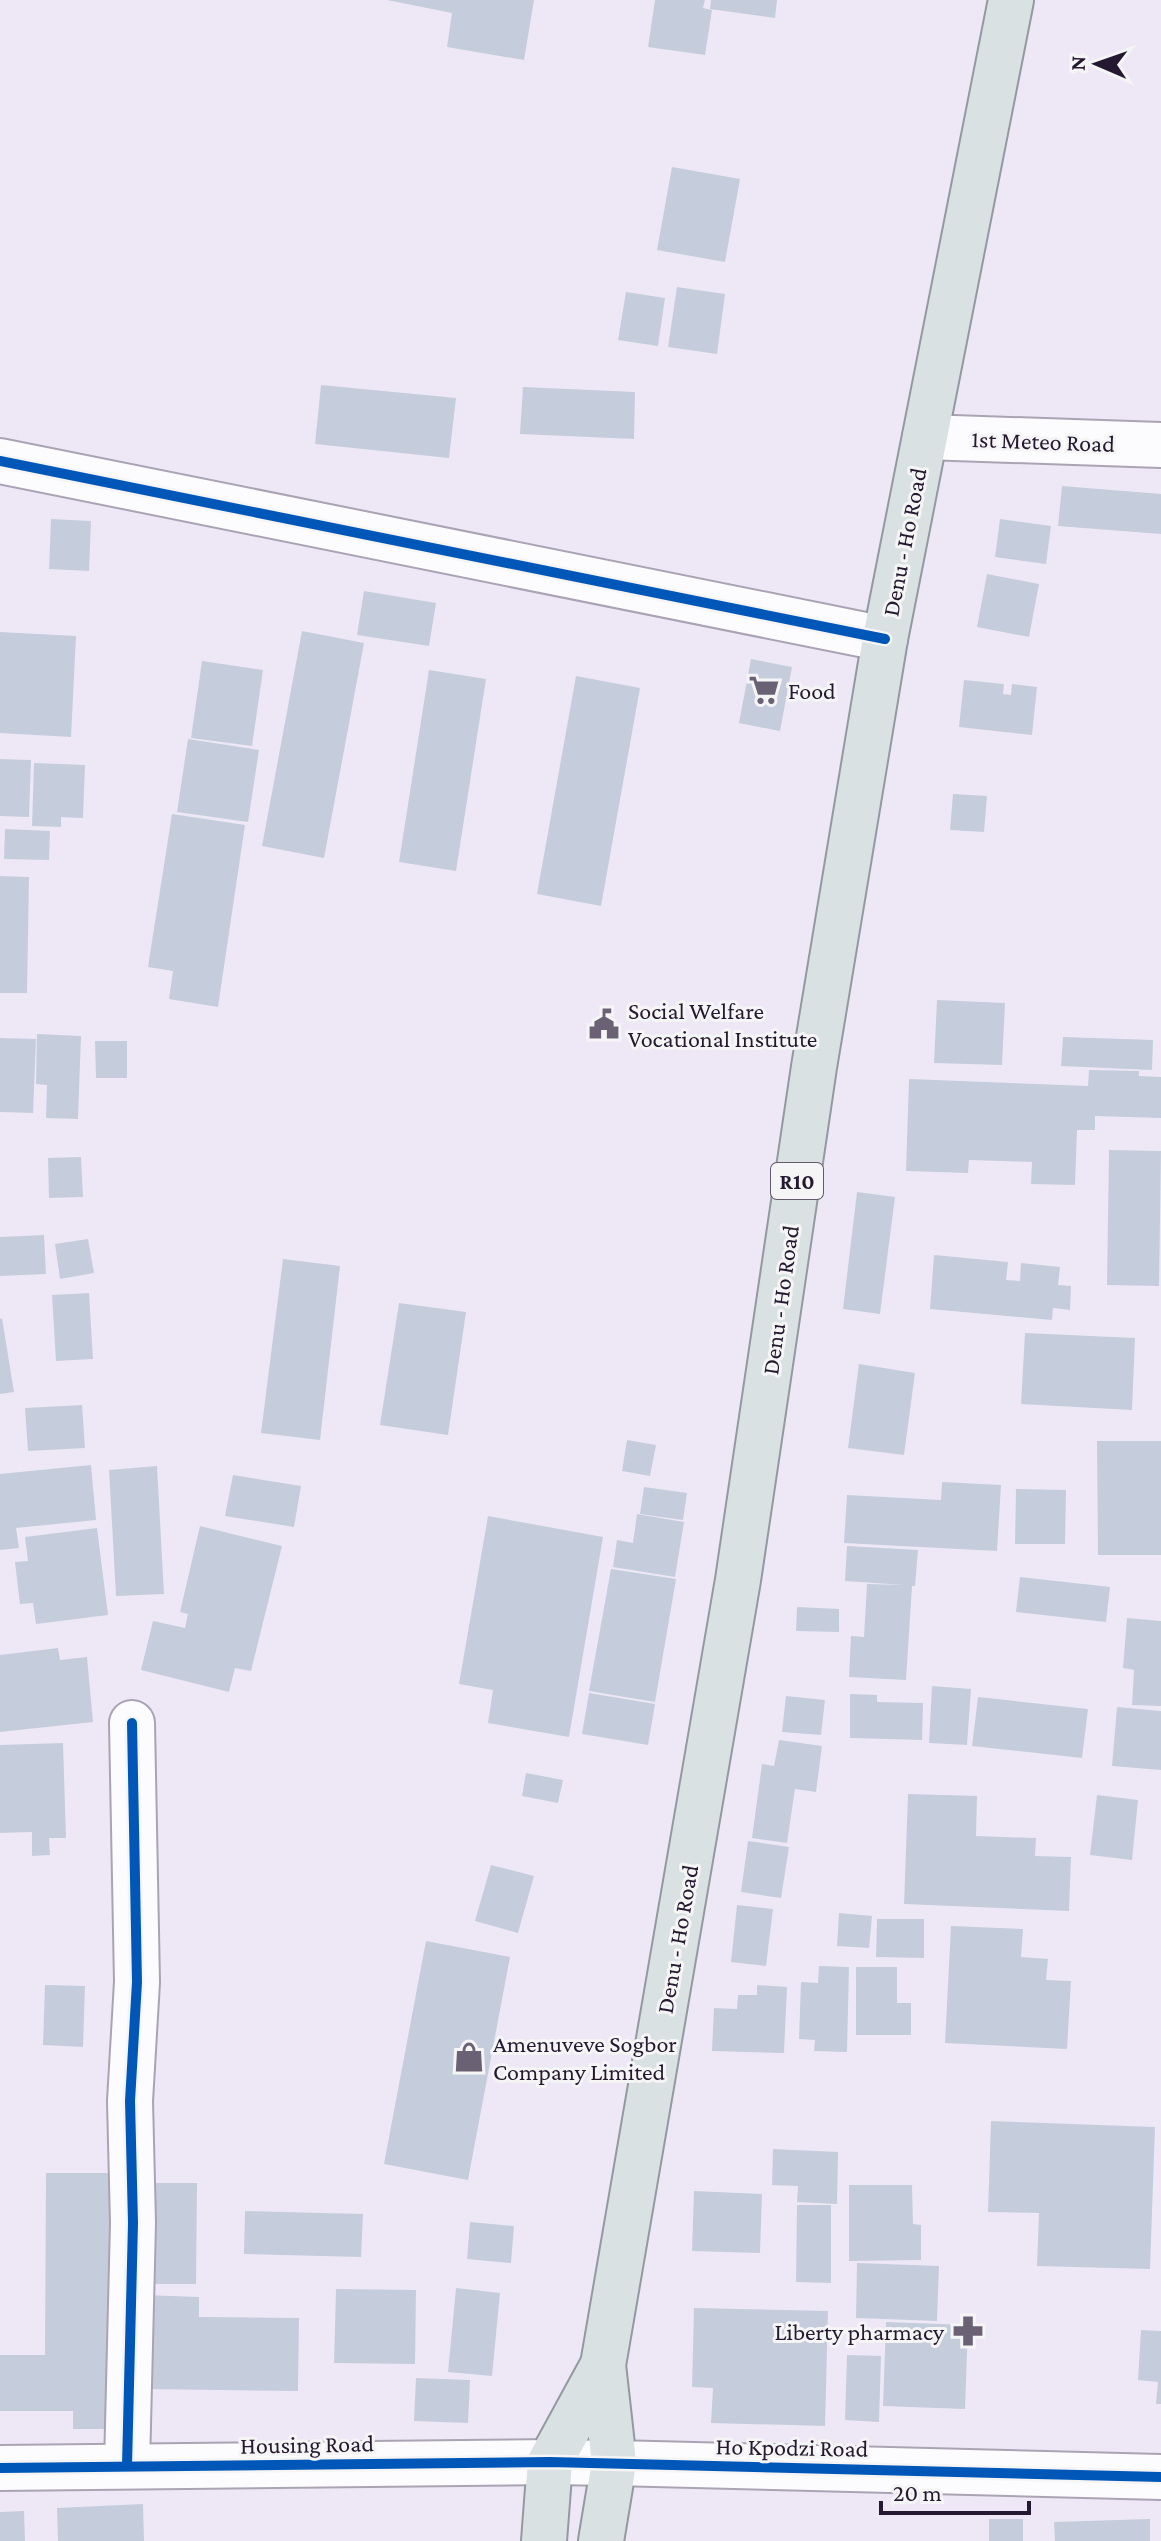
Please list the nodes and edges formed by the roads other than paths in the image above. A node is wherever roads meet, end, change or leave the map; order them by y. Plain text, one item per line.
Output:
1 (1011, 0) edge
2 (925, 437) junction
3 (1161, 445) edge
4 (0, 461) edge
5 (885, 639) junction
6 (132, 1723) dead end
7 (603, 2365) junction
8 (550, 2462) junction
9 (614, 2463) junction
10 (127, 2466) junction
11 (0, 2468) edge
12 (1161, 2477) edge
13 (544, 2541) edge
14 (601, 2541) edge

1 - 2 main road, Denu - Ho Road / R10
2 - 3 street, 1st Meteo Road
2 - 5 main road, Denu - Ho Road / R10
4 - 5 street
5 - 7 main road, Denu - Ho Road / R10
6 - 10 street
7 - 8 main road, Denu - Ho Road / R10
7 - 9 main road, Denu - Ho Road / R10
8 - 9 street, Housing Road
8 - 10 street, Housing Road
8 - 13 main road, Denu - Ho Road / R10
9 - 12 street, Ho Kpodzi Road
9 - 14 main road, Denu - Ho Road / R10
10 - 11 street, Housing Road

